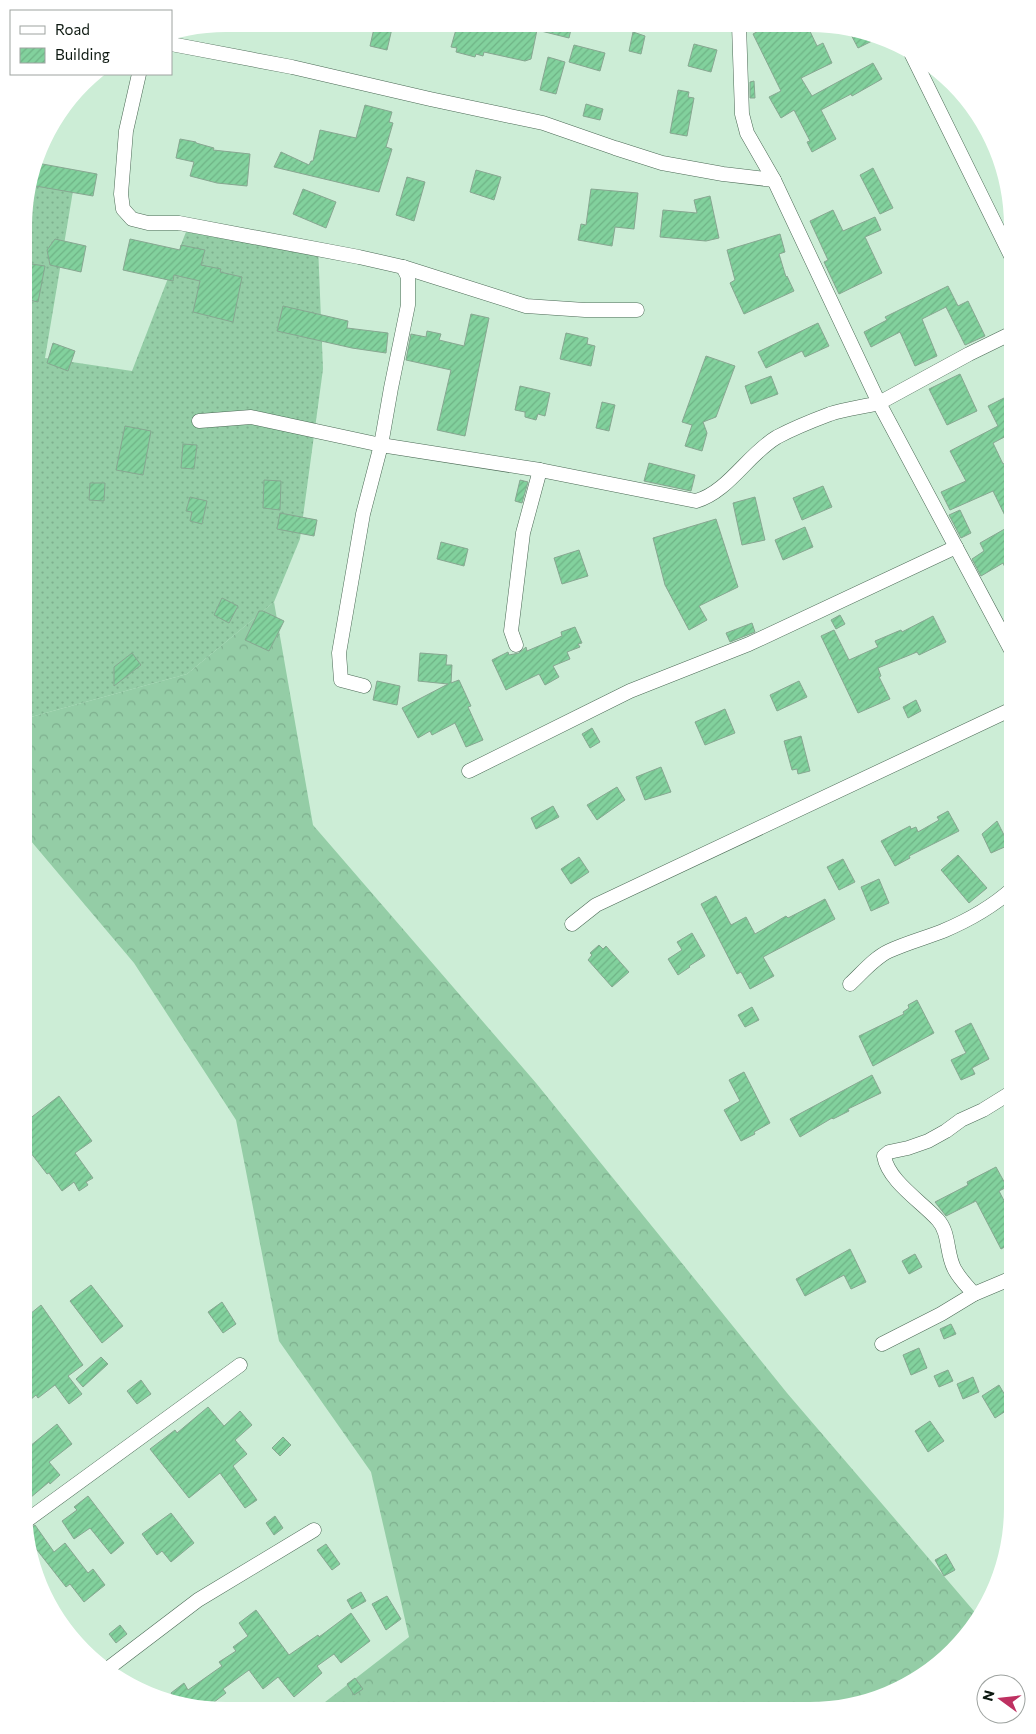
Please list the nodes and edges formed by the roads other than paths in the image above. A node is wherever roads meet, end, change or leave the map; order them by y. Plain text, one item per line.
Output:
1 (739, 32) edge
2 (172, 44) edge
3 (917, 65) edge
4 (139, 75) edge
5 (774, 180) junction
6 (1004, 242) edge
7 (403, 267) junction
8 (638, 310) dead end
9 (1004, 337) edge
10 (879, 403) junction
11 (200, 421) dead end
12 (381, 444) junction
13 (540, 470) junction
14 (956, 547) junction
15 (1004, 637) edge
16 (516, 645) dead end
17 (364, 686) dead end
18 (1004, 712) edge
19 (469, 771) dead end
20 (1004, 896) edge
21 (572, 924) dead end
22 (850, 984) dead end
23 (1004, 1097) edge
24 (1004, 1281) edge
25 (974, 1294) junction
26 (882, 1344) dead end
27 (240, 1365) dead end
28 (33, 1516) edge
29 (314, 1530) dead end
30 (113, 1665) edge

1 - 5 street
2 - 5 street
3 - 6 street
4 - 7 street
5 - 10 street
7 - 8 street
7 - 12 street
9 - 10 street
10 - 13 street
10 - 14 street
11 - 12 street
12 - 13 street
12 - 17 street
13 - 16 street
14 - 15 street
14 - 19 street
18 - 21 street
20 - 22 street
23 - 25 street
24 - 25 street
25 - 26 street
27 - 28 street
29 - 30 street

